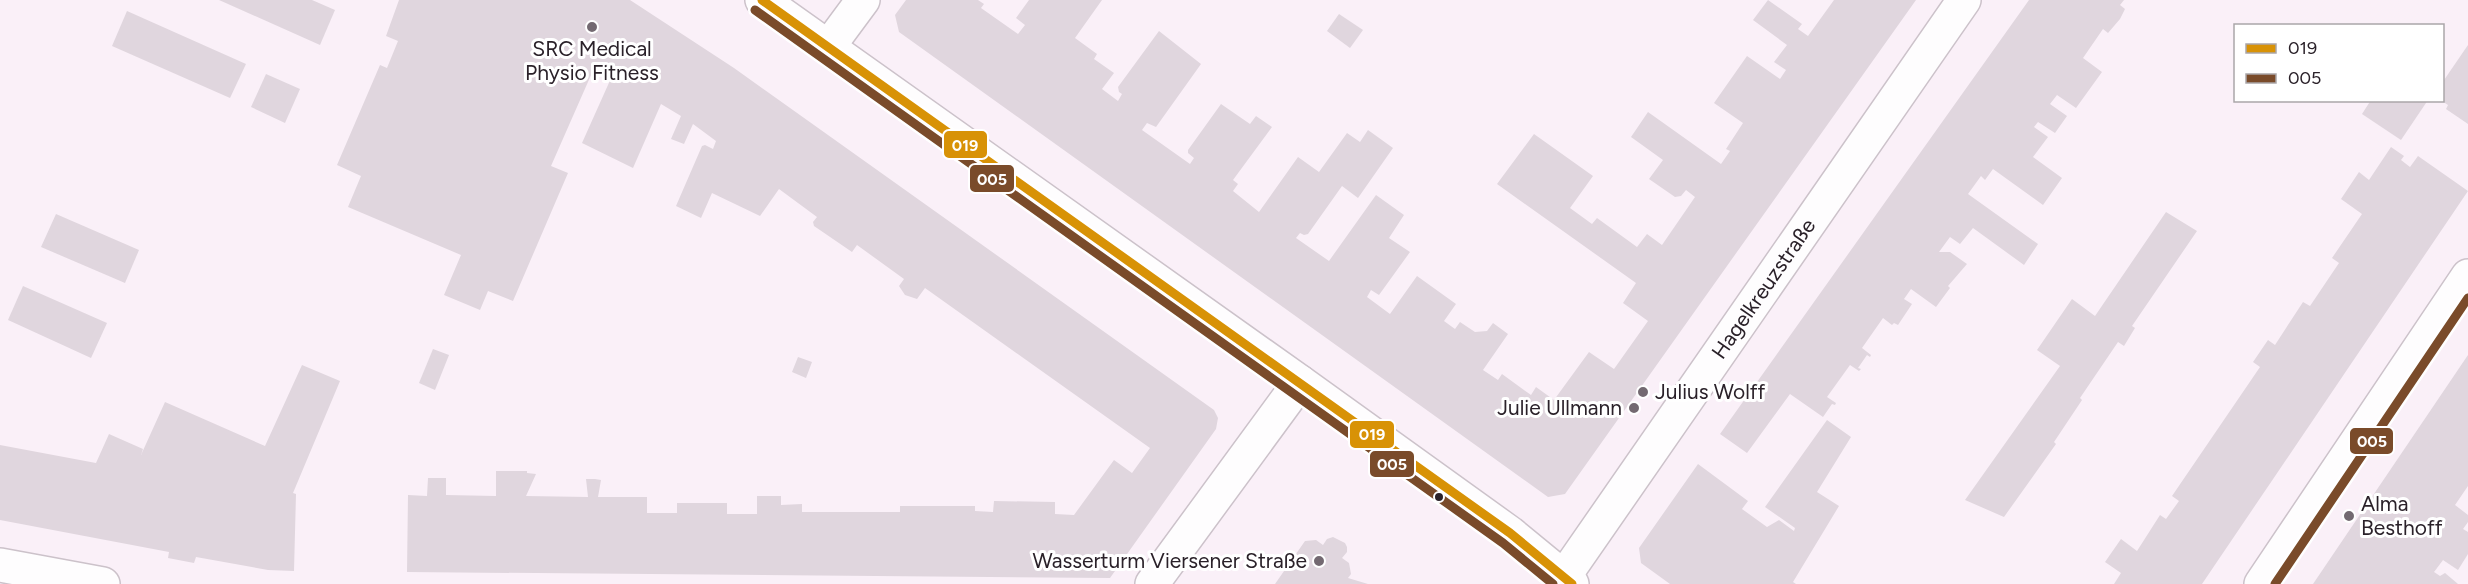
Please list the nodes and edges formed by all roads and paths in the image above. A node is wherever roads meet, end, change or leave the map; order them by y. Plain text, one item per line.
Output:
1 (762, 0) edge
2 (862, 0) edge
3 (1964, 0) edge
4 (829, 46) junction
5 (2468, 276) edge
6 (1300, 382) junction
7 (0, 565) edge
8 (1565, 582) edge
9 (103, 584) edge
10 (1152, 584) edge
11 (2261, 584) edge

1 - 4 street
2 - 4 street
3 - 8 street, Hagelkreuzstraße
4 - 6 street
5 - 11 street
6 - 8 street
6 - 10 street
7 - 9 street

